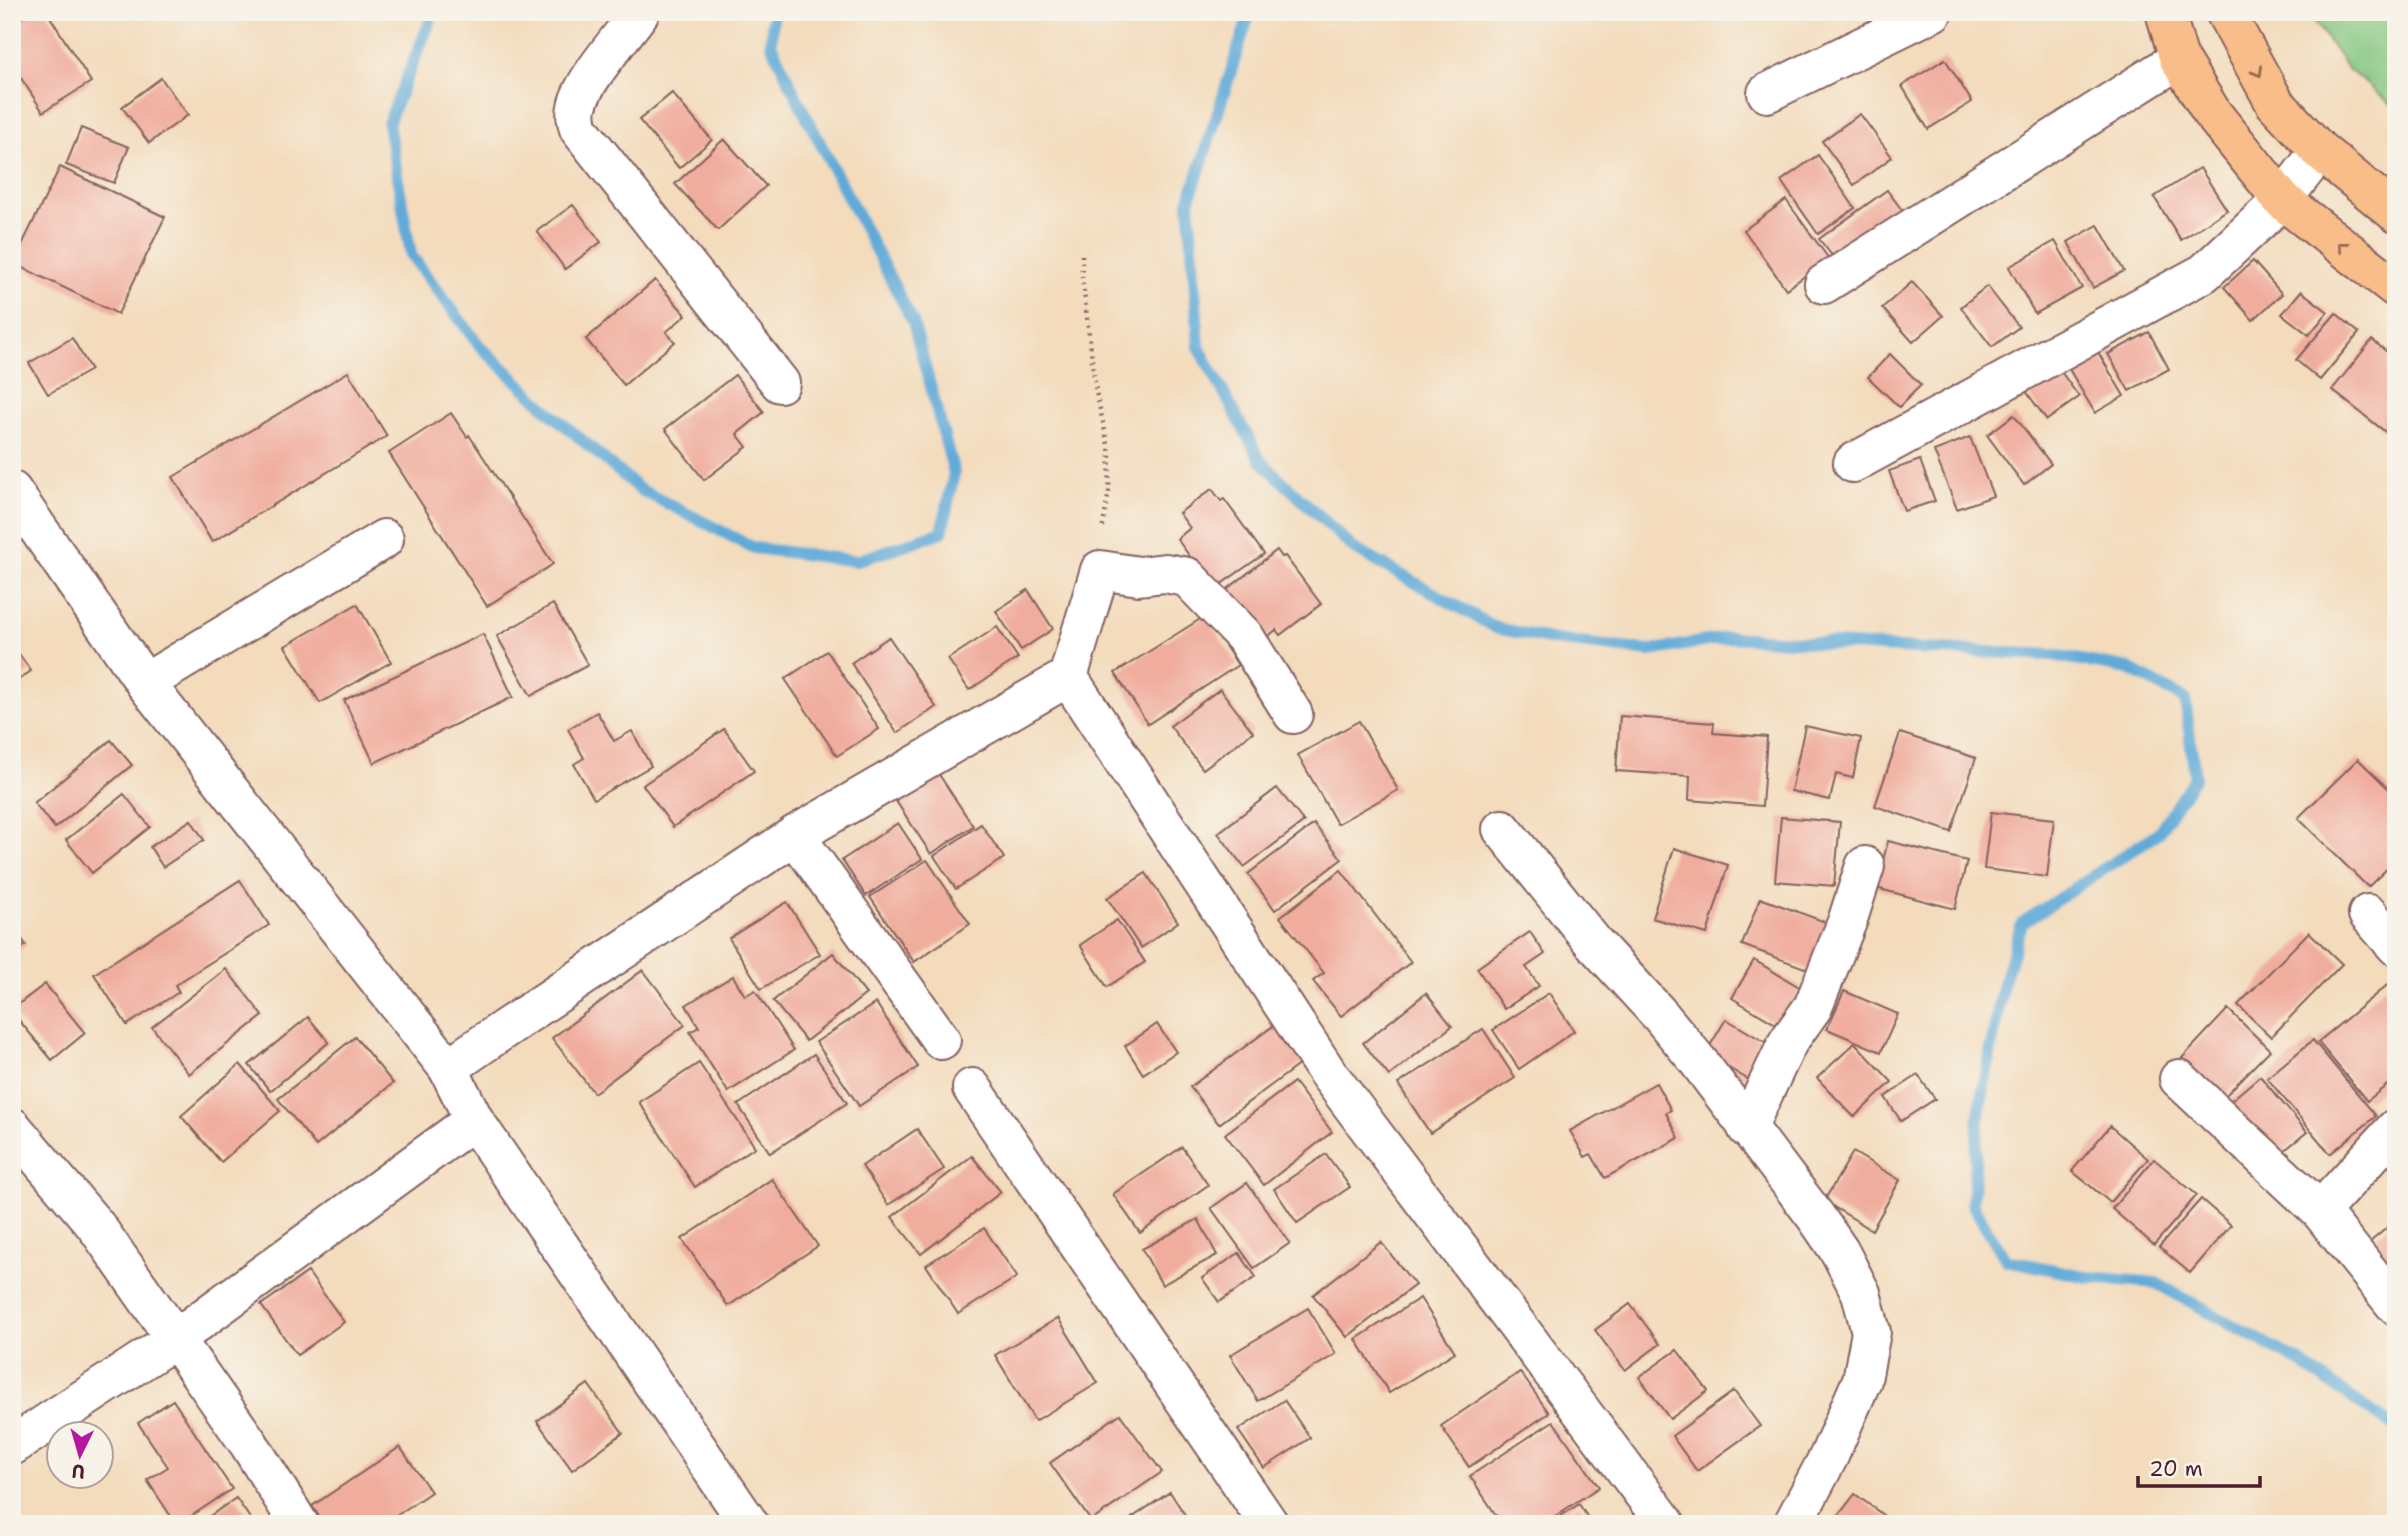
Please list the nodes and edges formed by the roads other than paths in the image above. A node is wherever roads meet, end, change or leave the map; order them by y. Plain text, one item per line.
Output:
1 (640, 12) edge
2 (1933, 12) edge
3 (2165, 12) edge
4 (2225, 12) edge
5 (2179, 59) junction
6 (1767, 93) dead end
7 (2320, 151) junction
8 (2281, 200) junction
9 (2396, 212) edge
10 (1824, 284) dead end
11 (2396, 288) edge
12 (780, 383) dead end
13 (1853, 463) dead end
14 (12, 491) edge
15 (384, 539) dead end
16 (1068, 677) junction
17 (145, 683) junction
18 (1293, 714) dead end
19 (1502, 829) dead end
20 (795, 835) junction
21 (1865, 866) dead end
22 (2368, 914) dead end
23 (2396, 946) edge
24 (942, 1040) dead end
25 (448, 1068) junction
26 (2179, 1079) dead end
27 (972, 1088) dead end
28 (474, 1120) junction
29 (12, 1127) edge
30 (1747, 1128) junction
31 (2396, 1128) edge
32 (2320, 1211) junction
33 (2396, 1306) edge
34 (175, 1339) junction
35 (12, 1446) edge
36 (299, 1524) edge
37 (749, 1524) edge
38 (1269, 1524) edge
39 (1666, 1524) edge
40 (1793, 1524) edge

1 - 12 street
2 - 6 street
3 - 5 main road
4 -> 7 main road
5 - 8 main road
5 - 10 street
7 - 8 street
7 - 9 main road
11 -> 8 main road
8 - 13 street
14 - 17 street
15 - 17 street
16 - 18 street
16 - 20 street
16 - 39 street
17 - 25 street
19 - 30 street
20 - 24 street
20 - 25 street
21 - 30 street
22 - 23 street
25 - 28 street
26 - 32 street
27 - 38 street
28 - 34 street
28 - 37 street
29 - 34 street
30 - 40 street
31 - 32 street
32 - 33 street
34 - 35 street
34 - 36 street

